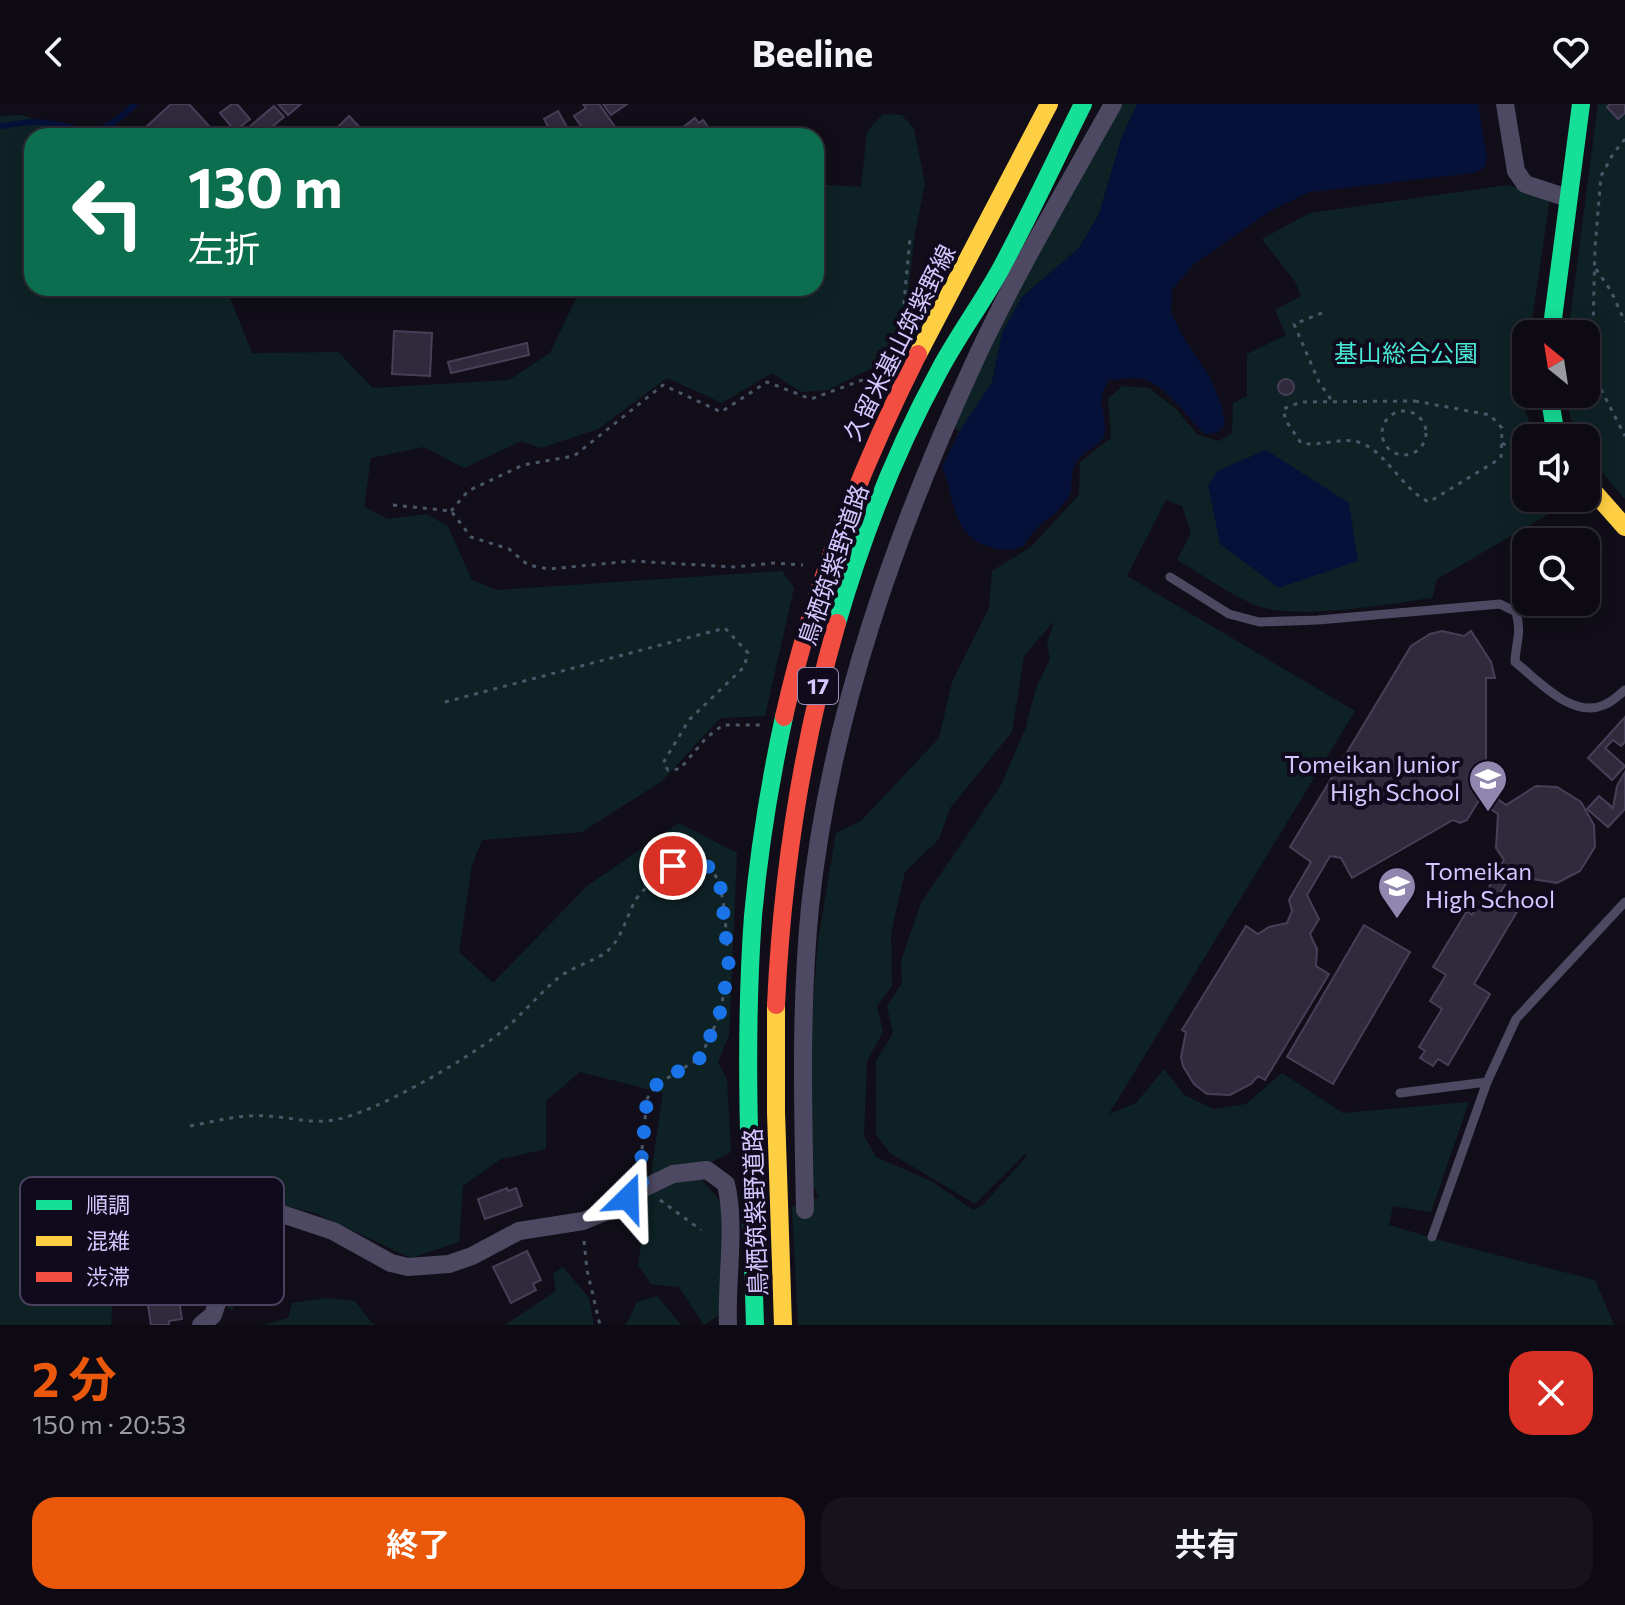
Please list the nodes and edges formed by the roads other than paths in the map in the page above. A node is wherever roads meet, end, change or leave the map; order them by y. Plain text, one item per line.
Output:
1 (1049, 104) edge
2 (1083, 104) edge
3 (1113, 104) edge
4 (1505, 104) edge
5 (1581, 104) edge
6 (1568, 198) junction
7 (1553, 320) edge
8 (1600, 499) edge
9 (1625, 527) edge
10 (1170, 577) dead end
11 (1625, 690) edge
12 (1625, 902) edge
13 (1487, 1082) junction
14 (1400, 1093) dead end
15 (805, 1210) dead end
16 (284, 1215) edge
17 (1432, 1237) dead end
18 (216, 1305) edge
19 (201, 1325) edge
20 (728, 1325) edge
21 (755, 1325) edge
22 (783, 1325) edge

1 - 21 main road, 久留米基山筑紫野線 / 17
2 - 22 main road, 鳥栖筑紫野道路 / 17
3 - 15 street
4 - 6 street
5 - 6 main road
6 - 7 main road
8 - 9 main road
10 - 11 lane
12 - 13 lane
13 - 14 lane
13 - 17 lane
16 - 20 street
18 - 19 street

